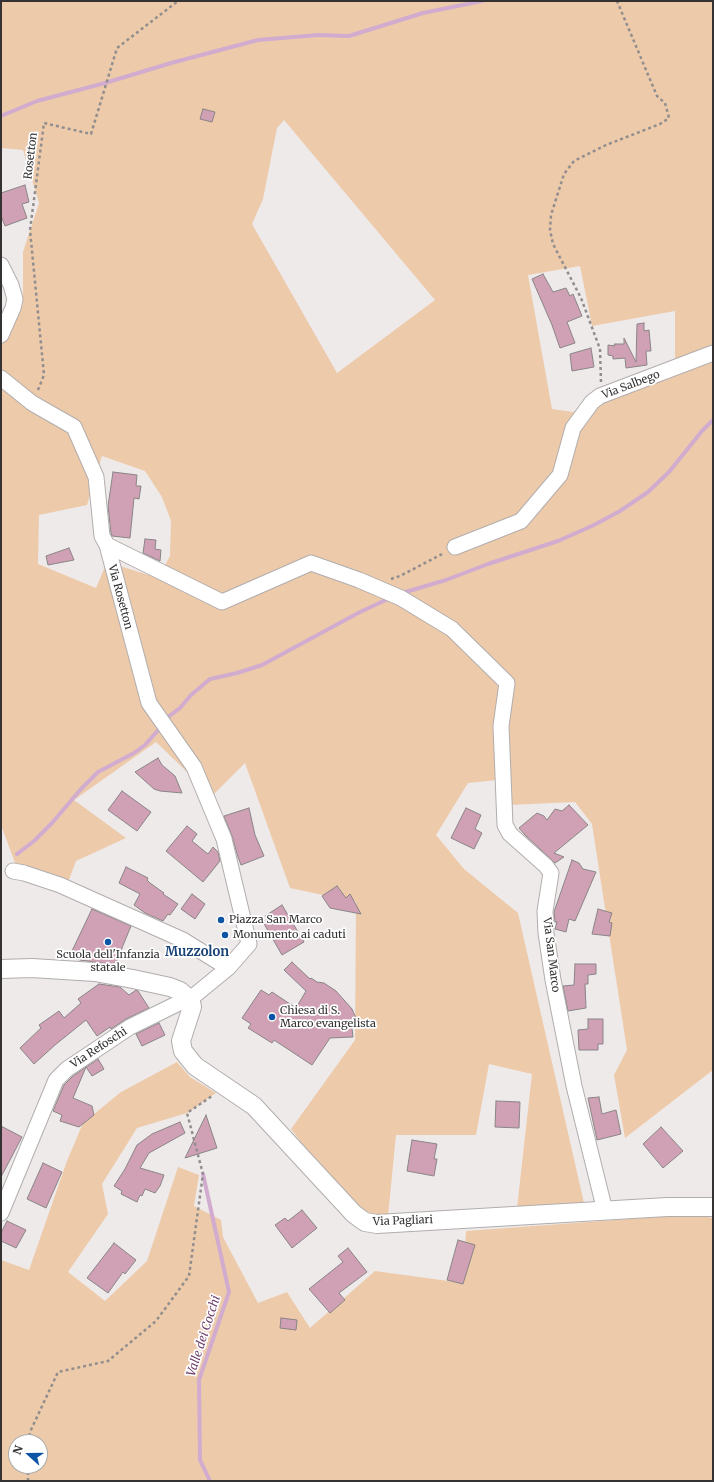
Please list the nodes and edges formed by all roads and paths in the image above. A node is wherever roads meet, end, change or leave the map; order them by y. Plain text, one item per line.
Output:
1 (178, 1) edge
2 (617, 1) edge
3 (1, 265) edge
4 (1, 336) edge
5 (713, 353) edge
6 (1, 378) edge
7 (600, 396) junction
8 (32, 403) junction
9 (107, 545) junction
10 (454, 548) joint
11 (369, 584) junction
12 (13, 871) dead end
13 (228, 968) junction
14 (1, 969) edge
15 (190, 1002) junction
16 (216, 1093) dead end
17 (713, 1207) edge
18 (605, 1211) junction
19 (1, 1213) edge
20 (30, 1434) edge

1 - 8 path, Rosetton
2 - 7 path
3 - 4 street
5 - 7 street, Via Salbego
6 - 8 street, Via Rosetton
7 - 10 street, Via Salbego
8 - 9 street, Via Rosetton
9 - 11 street
9 - 13 street, Via Rosetton
10 - 11 path
11 - 18 street, Via San Marco
12 - 13 street
13 - 15 street
14 - 15 street
15 - 18 street, Via Pagliari
15 - 19 street, Via Refoschi
16 - 20 path
17 - 18 street, Via Pagliari

